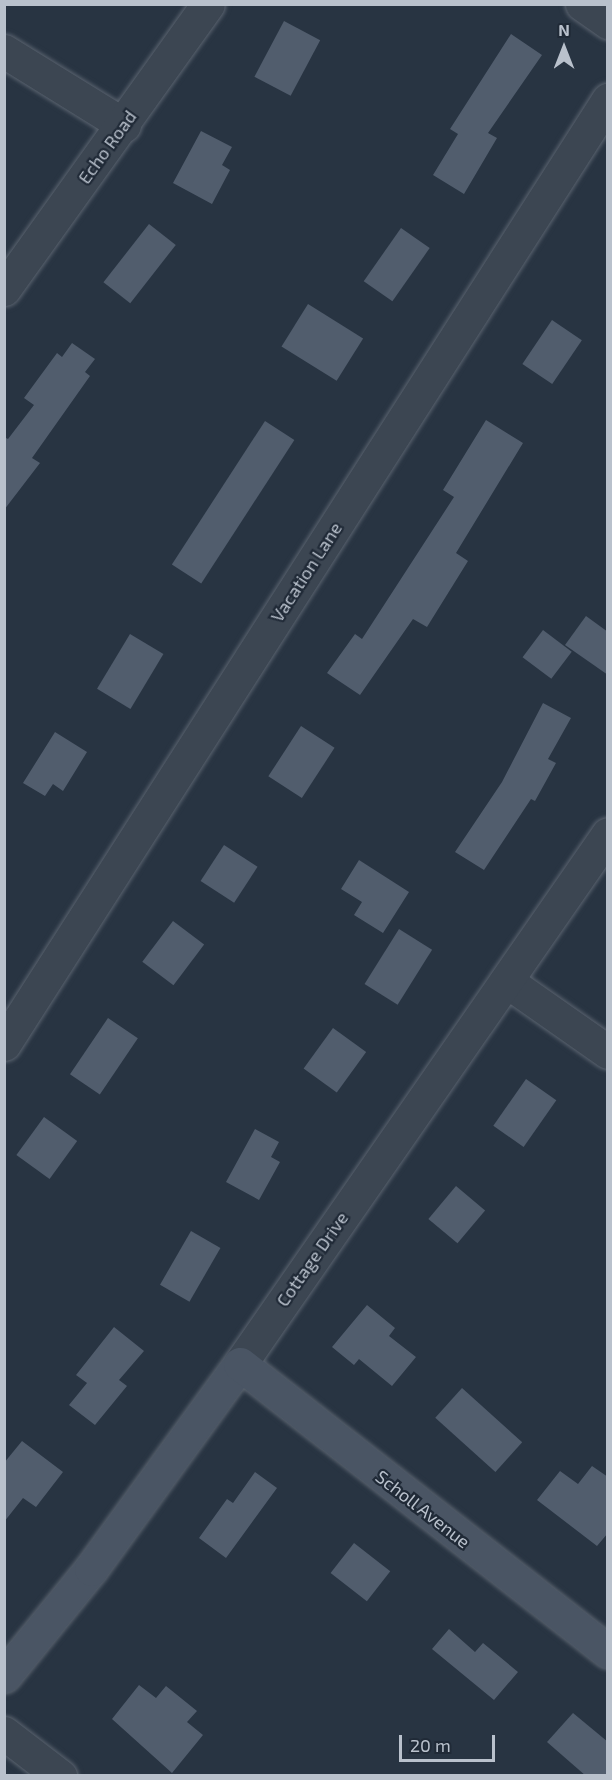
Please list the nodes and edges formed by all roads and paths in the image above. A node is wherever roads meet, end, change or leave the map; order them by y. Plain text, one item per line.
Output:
1 (208, 4) edge
2 (582, 4) edge
3 (608, 22) edge
4 (4, 51) edge
5 (608, 100) edge
6 (124, 125) junction
7 (4, 289) edge
8 (608, 834) edge
9 (508, 982) junction
10 (4, 1044) edge
11 (608, 1052) edge
12 (240, 1364) junction
13 (608, 1652) edge
14 (4, 1676) edge
15 (4, 1734) edge
16 (60, 1776) edge

1 - 6 street, Echo Road
2 - 3 street
4 - 6 street
5 - 10 street, Vacation Lane
6 - 7 street, Echo Road
8 - 9 street, Cottage Drive
9 - 11 street
9 - 12 street, Cottage Drive
12 - 13 street, Scholl Avenue
12 - 14 street, Cottage Drive
15 - 16 street

